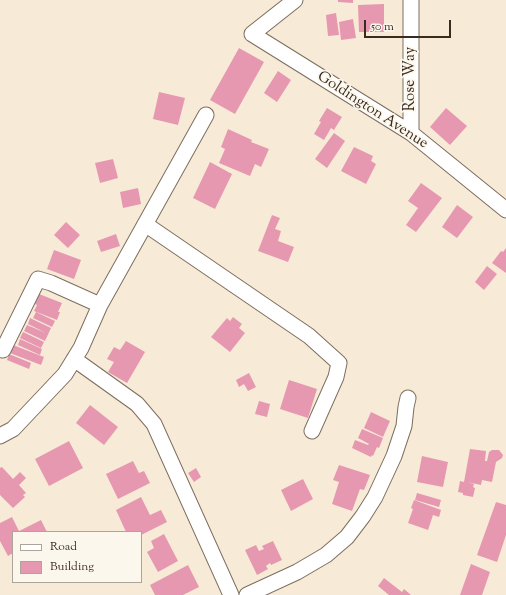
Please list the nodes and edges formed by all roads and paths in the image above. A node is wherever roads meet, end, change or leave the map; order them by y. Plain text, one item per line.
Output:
1 (295, 0) edge
2 (411, 0) edge
3 (206, 115) dead end
4 (411, 133) junction
5 (506, 210) edge
6 (145, 224) junction
7 (100, 305) junction
8 (3, 350) dead end
9 (74, 359) junction
10 (408, 398) dead end
11 (312, 431) dead end
12 (0, 436) edge
13 (231, 595) edge
14 (247, 595) edge

1 - 4 street, Goldington Avenue
2 - 4 street, Rose Way
3 - 6 street
4 - 5 street, Goldington Avenue
6 - 7 street
6 - 11 street
7 - 8 street
7 - 9 street
9 - 12 street
9 - 13 street
10 - 14 street

